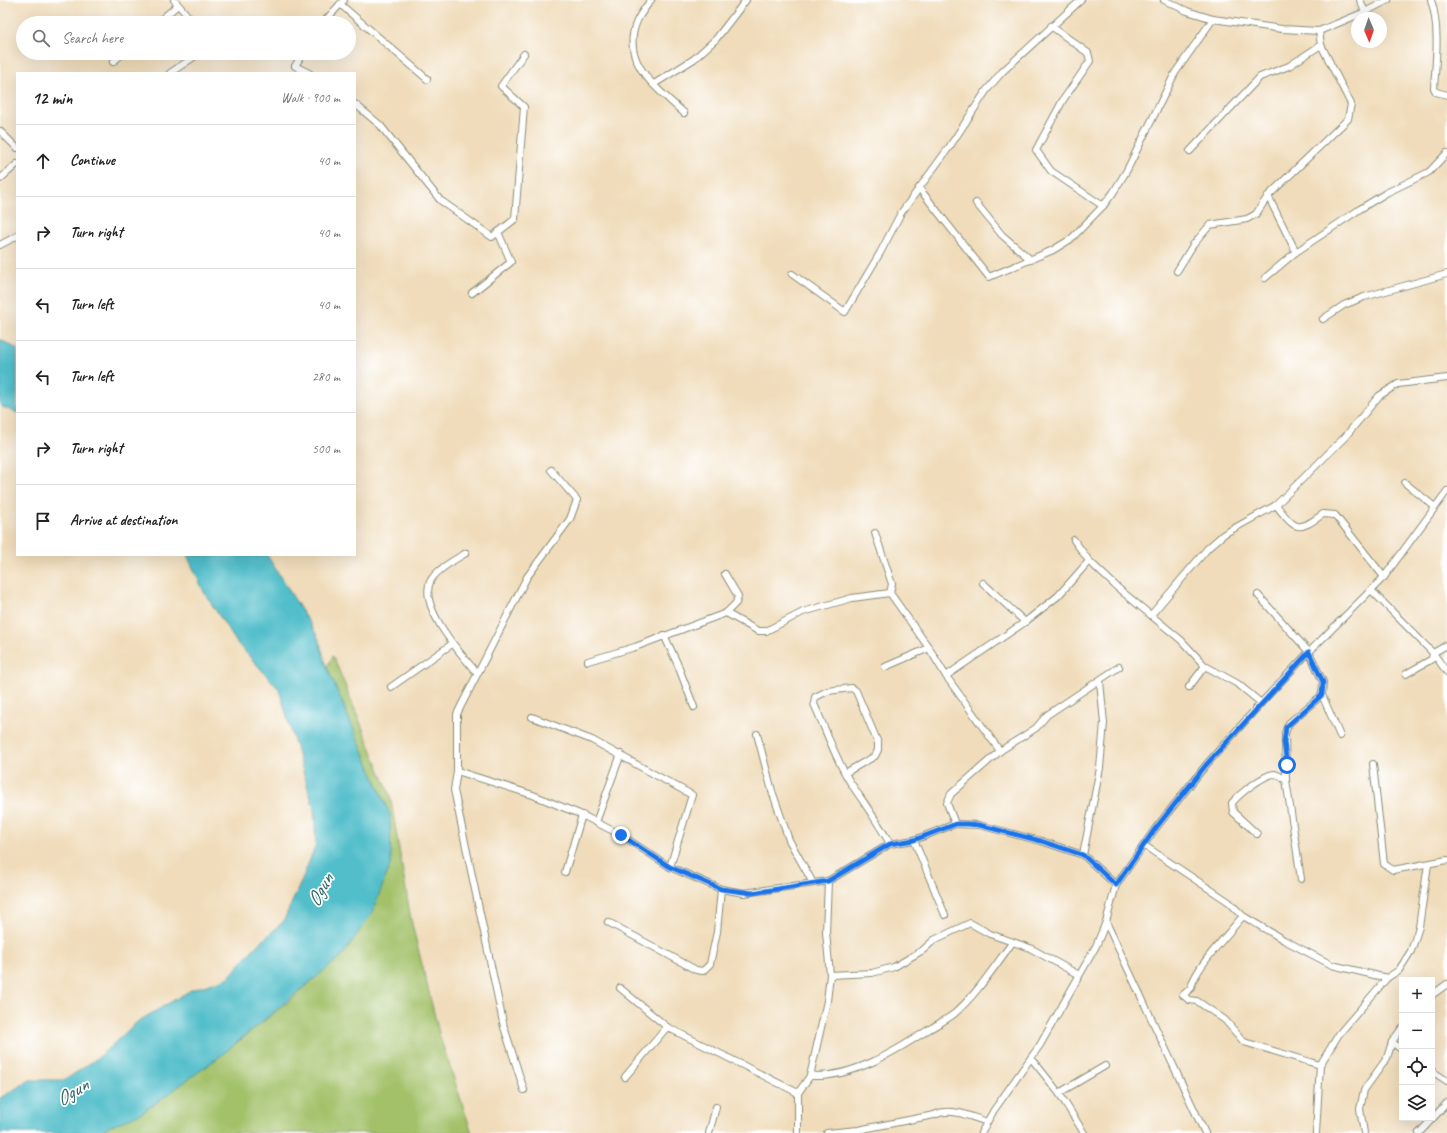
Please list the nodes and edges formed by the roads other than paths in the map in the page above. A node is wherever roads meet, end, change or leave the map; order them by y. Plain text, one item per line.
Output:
1 (651, 0) edge
2 (746, 0) edge
3 (1081, 0) edge
4 (1164, 0) edge
5 (1360, 0) edge
6 (1388, 0) edge
7 (1431, 0) edge
8 (176, 2) edge
9 (342, 2) edge
10 (1365, 12) joint
11 (163, 16) edge
12 (188, 16) edge
13 (329, 16) edge
14 (1351, 18) edge
15 (1213, 19) junction
16 (1051, 26) junction
17 (1319, 31) junction
18 (1321, 45) junction
19 (524, 54) dead end
20 (114, 60) edge
21 (190, 60) edge
22 (299, 60) edge
23 (112, 62) dead end
24 (172, 72) edge
25 (308, 72) edge
26 (427, 79) dead end
27 (654, 84) junction
28 (1447, 95) edge
29 (356, 105) edge
30 (684, 113) dead end
31 (0, 131) edge
32 (16, 147) edge
33 (1190, 151) dead end
34 (1447, 152) edge
35 (16, 165) edge
36 (0, 179) edge
37 (919, 188) junction
38 (1268, 196) junction
39 (976, 203) dead end
40 (1103, 206) junction
41 (498, 232) junction
42 (16, 236) edge
43 (0, 244) edge
44 (1296, 252) junction
45 (1031, 260) junction
46 (1177, 271) dead end
47 (792, 274) dead end
48 (1447, 274) edge
49 (1265, 278) dead end
50 (472, 293) dead end
51 (1323, 319) dead end
52 (1447, 378) edge
53 (551, 470) dead end
54 (1405, 483) dead end
55 (1447, 491) edge
56 (1276, 505) junction
57 (1435, 507) junction
58 (875, 533) dead end
59 (1074, 540) dead end
60 (466, 553) dead end
61 (1089, 561) junction
62 (725, 574) dead end
63 (1384, 577) junction
64 (983, 583) dead end
65 (1371, 590) junction
66 (890, 593) junction
67 (1258, 595) dead end
68 (726, 613) junction
69 (1151, 616) junction
70 (1025, 622) junction
71 (664, 635) junction
72 (452, 644) junction
73 (1447, 645) edge
74 (929, 648) junction
75 (1309, 652) junction
76 (1433, 653) junction
77 (588, 661) dead end
78 (1205, 666) junction
79 (885, 667) dead end
80 (1119, 667) dead end
81 (477, 672) junction
82 (1447, 672) edge
83 (1406, 674) dead end
84 (946, 676) junction
85 (1100, 681) junction
86 (392, 688) dead end
87 (1189, 688) dead end
88 (1322, 695) junction
89 (1261, 703) junction
90 (694, 707) dead end
91 (532, 717) dead end
92 (757, 734) dead end
93 (1340, 736) dead end
94 (1000, 751) junction
95 (621, 754) junction
96 (1373, 764) dead end
97 (457, 771) junction
98 (845, 773) junction
99 (1286, 780) junction
100 (582, 815) junction
101 (596, 822) junction
102 (956, 824) junction
103 (1257, 834) dead end
104 (914, 840) junction
105 (890, 844) junction
106 (1144, 846) junction
107 (1083, 855) junction
108 (1447, 860) edge
109 (1428, 864) junction
110 (670, 867) junction
111 (565, 872) dead end
112 (1301, 879) dead end
113 (828, 881) junction
114 (813, 883) junction
115 (1116, 885) junction
116 (721, 889) junction
117 (946, 914) dead end
118 (1243, 916) junction
119 (608, 922) dead end
120 (1106, 922) junction
121 (1012, 943) junction
122 (830, 975) junction
123 (1079, 975) junction
124 (1387, 978) junction
125 (1447, 984) edge
126 (620, 988) dead end
127 (1435, 993) edge
128 (667, 1027) junction
129 (1399, 1032) edge
130 (1392, 1042) junction
131 (1401, 1049) edge
132 (1031, 1058) junction
133 (1320, 1065) junction
134 (1105, 1066) dead end
135 (1435, 1073) edge
136 (625, 1076) dead end
137 (810, 1076) junction
138 (1447, 1081) edge
139 (524, 1090) dead end
140 (798, 1093) junction
141 (1059, 1093) junction
142 (1447, 1103) edge
143 (716, 1107) dead end
144 (987, 1122) junction
145 (709, 1133) edge
146 (798, 1133) edge
147 (827, 1133) edge
148 (981, 1133) edge
149 (1084, 1133) edge
150 (1205, 1133) edge
151 (1316, 1133) edge
152 (1364, 1133) edge
153 (1419, 1133) edge

1 - 27 street
2 - 27 street
3 - 16 street
4 - 15 street
5 - 10 street
6 - 10 street
7 - 28 street
8 - 11 street
8 - 12 street
9 - 13 street
9 - 26 street
14 - 17 street
15 - 17 street
15 - 40 street
16 - 37 street
16 - 40 street
17 - 18 street
18 - 33 street
18 - 38 street
19 - 41 street
20 - 23 street
21 - 24 street
22 - 25 street
27 - 30 street
29 - 41 street
31 - 32 street
34 - 44 street
35 - 36 street
37 - 45 street
37 - 47 street
38 - 44 street
38 - 46 street
39 - 45 street
40 - 45 street
41 - 50 street
42 - 43 street
44 - 49 street
48 - 51 street
52 - 56 street
53 - 81 street
54 - 57 street
55 - 57 street
56 - 63 street
56 - 69 street
57 - 63 street
58 - 66 street
59 - 61 street
60 - 72 street
61 - 69 street
61 - 70 street
62 - 68 street
63 - 65 street
64 - 70 street
65 - 75 street
65 - 76 street
66 - 68 street
66 - 74 street
67 - 75 street
68 - 71 street
69 - 78 street
70 - 84 street
71 - 77 street
71 - 90 street
72 - 81 street
72 - 86 street
73 - 76 street
74 - 79 street
74 - 84 street
75 - 88 street
75 - 89 street
76 - 82 street
76 - 83 street
78 - 87 street
78 - 89 street
80 - 85 street
81 - 97 street
84 - 94 street
85 - 94 street
85 - 107 street
88 - 93 street
88 - 99 street
89 - 106 street
91 - 95 street
92 - 114 street
94 - 102 street
95 - 101 street
95 - 110 street
96 - 109 street
97 - 100 street
97 - 139 street
98 - 98 street
98 - 105 street
99 - 103 street
99 - 112 street
100 - 101 street
100 - 111 street
101 - 110 street
102 - 104 street
102 - 107 street
104 - 105 street
104 - 117 street
105 - 113 street
106 - 115 street
106 - 118 street
107 - 115 street
108 - 109 street
109 - 124 street
110 - 116 street
113 - 114 street
113 - 122 street
114 - 116 street
115 - 120 street
116 - 119 street
118 - 124 street
118 - 133 street
120 - 123 street
120 - 150 street
121 - 122 street
121 - 123 street
121 - 137 street
122 - 137 street
123 - 132 street
124 - 133 street
125 - 127 street
126 - 128 street
128 - 136 street
128 - 140 street
129 - 130 street
130 - 131 street
130 - 152 street
132 - 141 street
132 - 144 street
133 - 151 street
134 - 141 street
135 - 138 street
137 - 140 street
140 - 146 street
141 - 149 street
142 - 153 street
143 - 145 street
144 - 147 street
144 - 148 street

